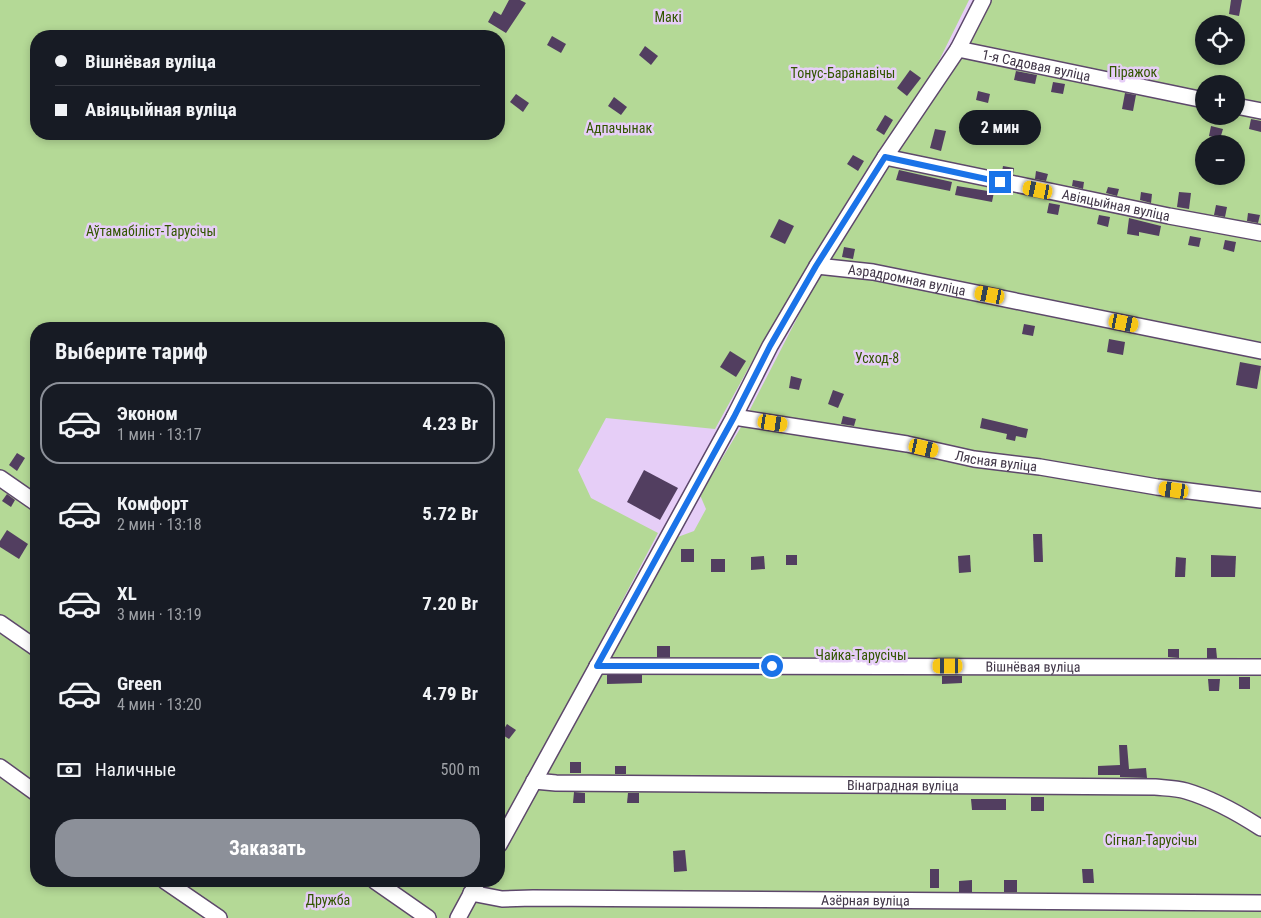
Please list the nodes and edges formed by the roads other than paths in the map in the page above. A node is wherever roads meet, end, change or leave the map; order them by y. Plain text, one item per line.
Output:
1 (983, 0) edge
2 (958, 49) junction
3 (1195, 98) edge
4 (1245, 108) edge
5 (1261, 112) edge
6 (885, 157) junction
7 (1261, 233) edge
8 (816, 266) junction
9 (1261, 351) edge
10 (734, 417) junction
11 (0, 478) edge
12 (30, 499) edge
13 (1261, 500) edge
14 (0, 623) edge
15 (30, 644) edge
16 (597, 666) junction
17 (1261, 667) edge
18 (0, 767) edge
19 (534, 781) junction
20 (30, 789) edge
21 (505, 824) edge
22 (1261, 828) edge
23 (174, 887) edge
24 (383, 887) edge
25 (475, 887) edge
26 (1261, 903) edge
27 (220, 918) edge
28 (428, 918) edge
29 (458, 918) edge

1 - 2 street
2 - 3 street, 1-я Садовая вуліца
2 - 6 street
4 - 5 street
6 - 7 street, Авіяцыйная вуліца
6 - 8 street
8 - 9 street, Аэрадромная вуліца
8 - 10 street
10 - 13 street, Лясная вуліца
10 - 16 street
11 - 12 street
14 - 15 street
16 - 17 street, Вішнёвая вуліца
16 - 19 street
18 - 20 street
19 - 21 street
19 - 22 street, Вінаградная вуліца
23 - 27 street
24 - 28 street
25 - 26 street, Азёрная вуліца
25 - 29 street

